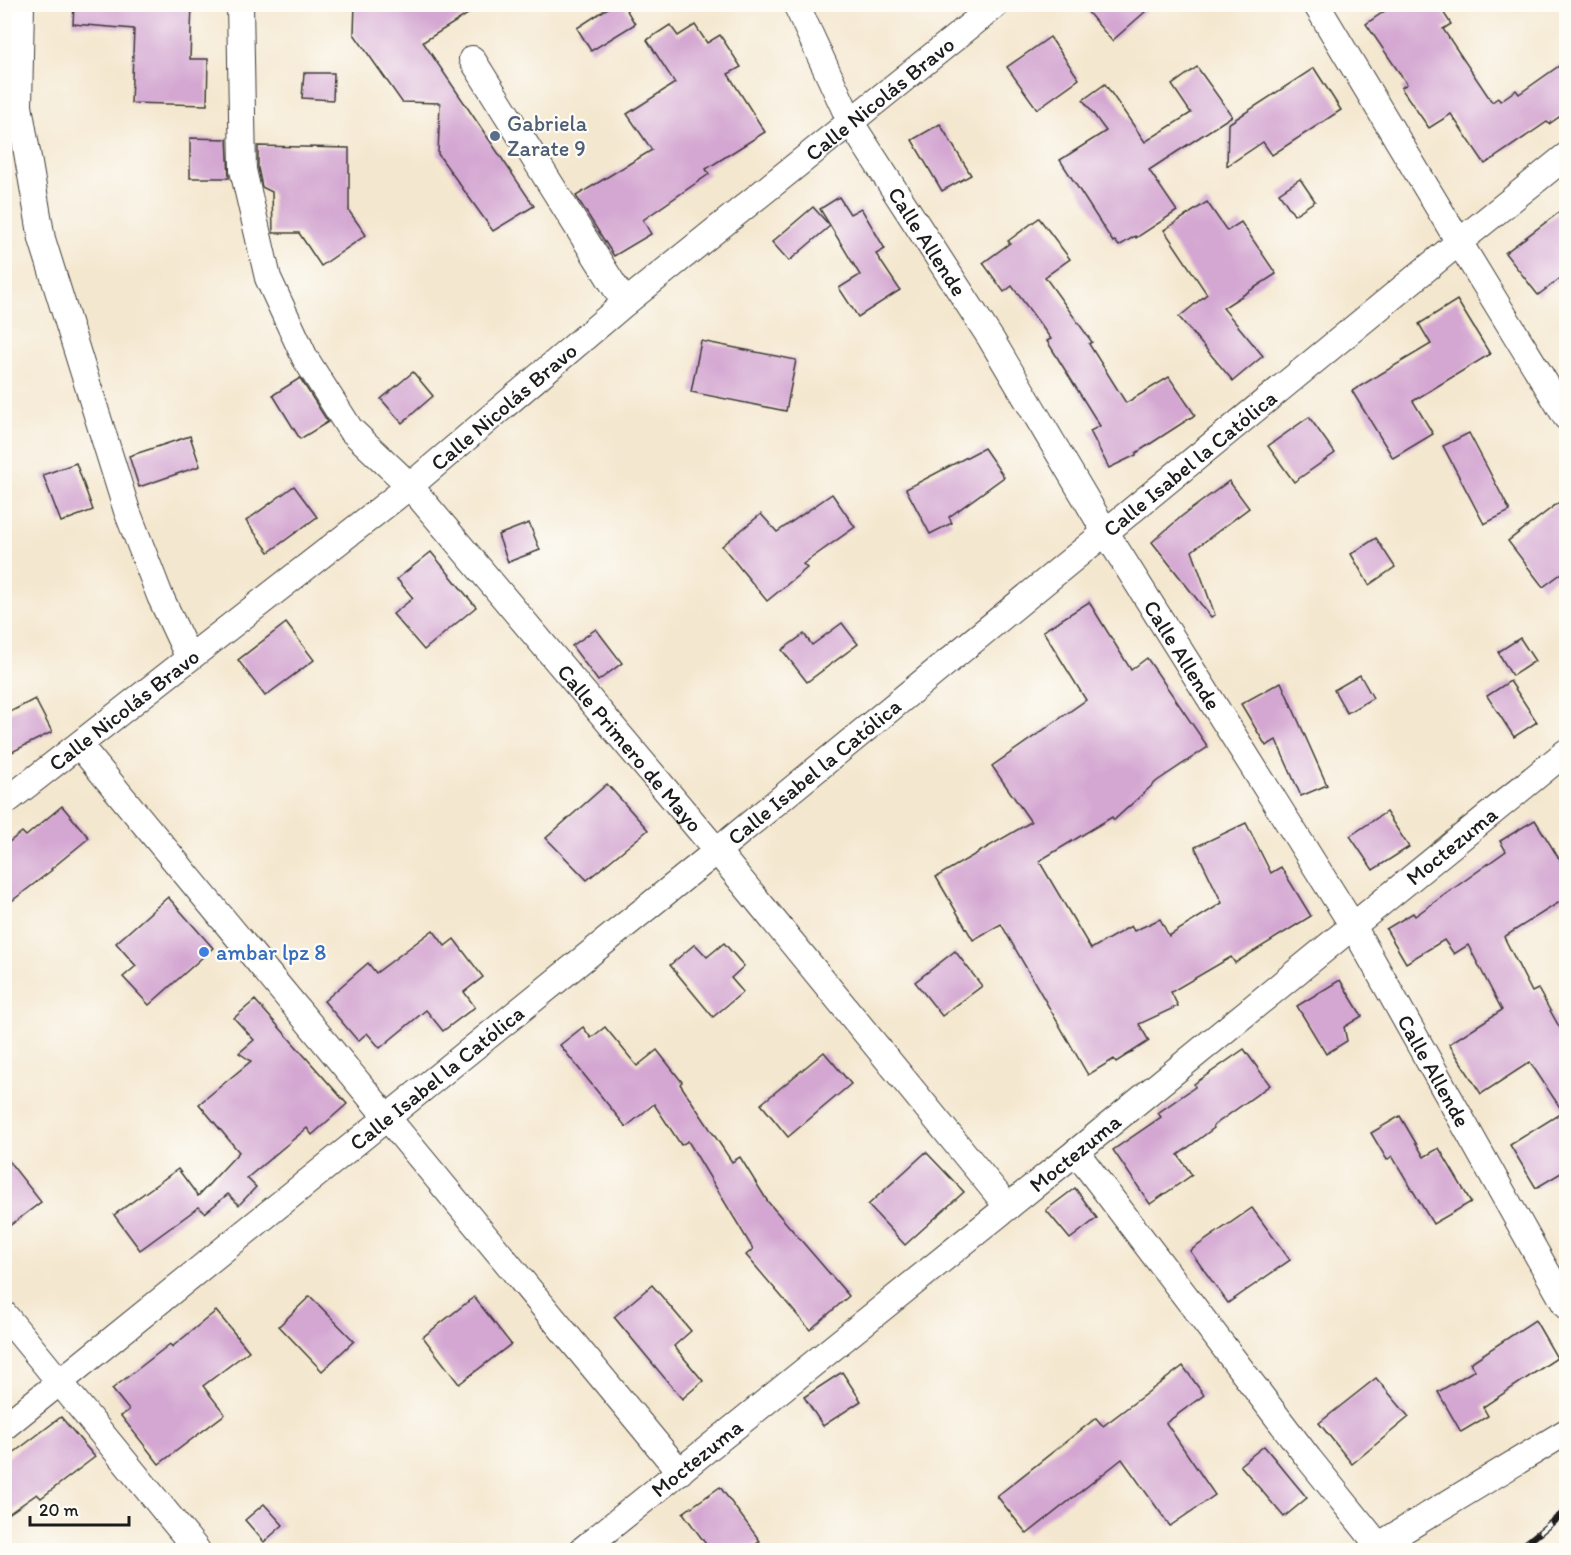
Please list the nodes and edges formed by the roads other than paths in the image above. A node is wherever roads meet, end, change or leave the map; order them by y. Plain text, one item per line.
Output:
1 (21, 4) edge
2 (240, 4) edge
3 (796, 4) edge
4 (997, 4) edge
5 (1316, 4) edge
6 (472, 59) dead end
7 (12, 104) edge
8 (851, 123) junction
9 (1566, 156) edge
10 (1459, 242) junction
11 (625, 303) junction
12 (1566, 417) edge
13 (410, 486) junction
14 (1106, 533) junction
15 (189, 658) junction
16 (80, 746) junction
17 (1566, 752) edge
18 (7, 794) edge
19 (717, 851) junction
20 (1353, 926) junction
21 (386, 1117) junction
22 (1076, 1152) junction
23 (1008, 1207) junction
24 (1566, 1306) edge
25 (4, 1314) edge
26 (59, 1382) junction
27 (4, 1427) edge
28 (1566, 1432) edge
29 (680, 1472) junction
30 (1375, 1548) edge
31 (197, 1551) edge
32 (582, 1551) edge

1 - 7 street
2 - 13 street, Calle Primero de Mayo
3 - 8 street, Calle Allende
4 - 8 street, Calle Nicolás Bravo
5 - 10 street
6 - 11 street
7 - 15 street
8 - 11 street, Calle Nicolás Bravo
8 - 14 street, Calle Allende
9 - 10 street, Calle Isabel la Católica
10 - 12 street
10 - 14 street, Calle Isabel la Católica
11 - 13 street, Calle Nicolás Bravo
13 - 15 street, Calle Nicolás Bravo
13 - 19 street, Calle Primero de Mayo
14 - 19 street, Calle Isabel la Católica
14 - 20 street, Calle Allende
15 - 16 street, Calle Nicolás Bravo
16 - 18 street, Calle Nicolás Bravo
16 - 21 street
17 - 20 street, Moctezuma
19 - 21 street, Calle Isabel la Católica
19 - 23 street, Calle Primero de Mayo
20 - 22 street, Moctezuma
20 - 24 street, Calle Allende
21 - 26 street, Calle Isabel la Católica
21 - 29 street
22 - 23 street, Moctezuma
22 - 30 street
23 - 29 street, Moctezuma
25 - 26 street
26 - 27 street, Calle Isabel la Católica
26 - 31 street
28 - 30 street
29 - 32 street, Moctezuma

